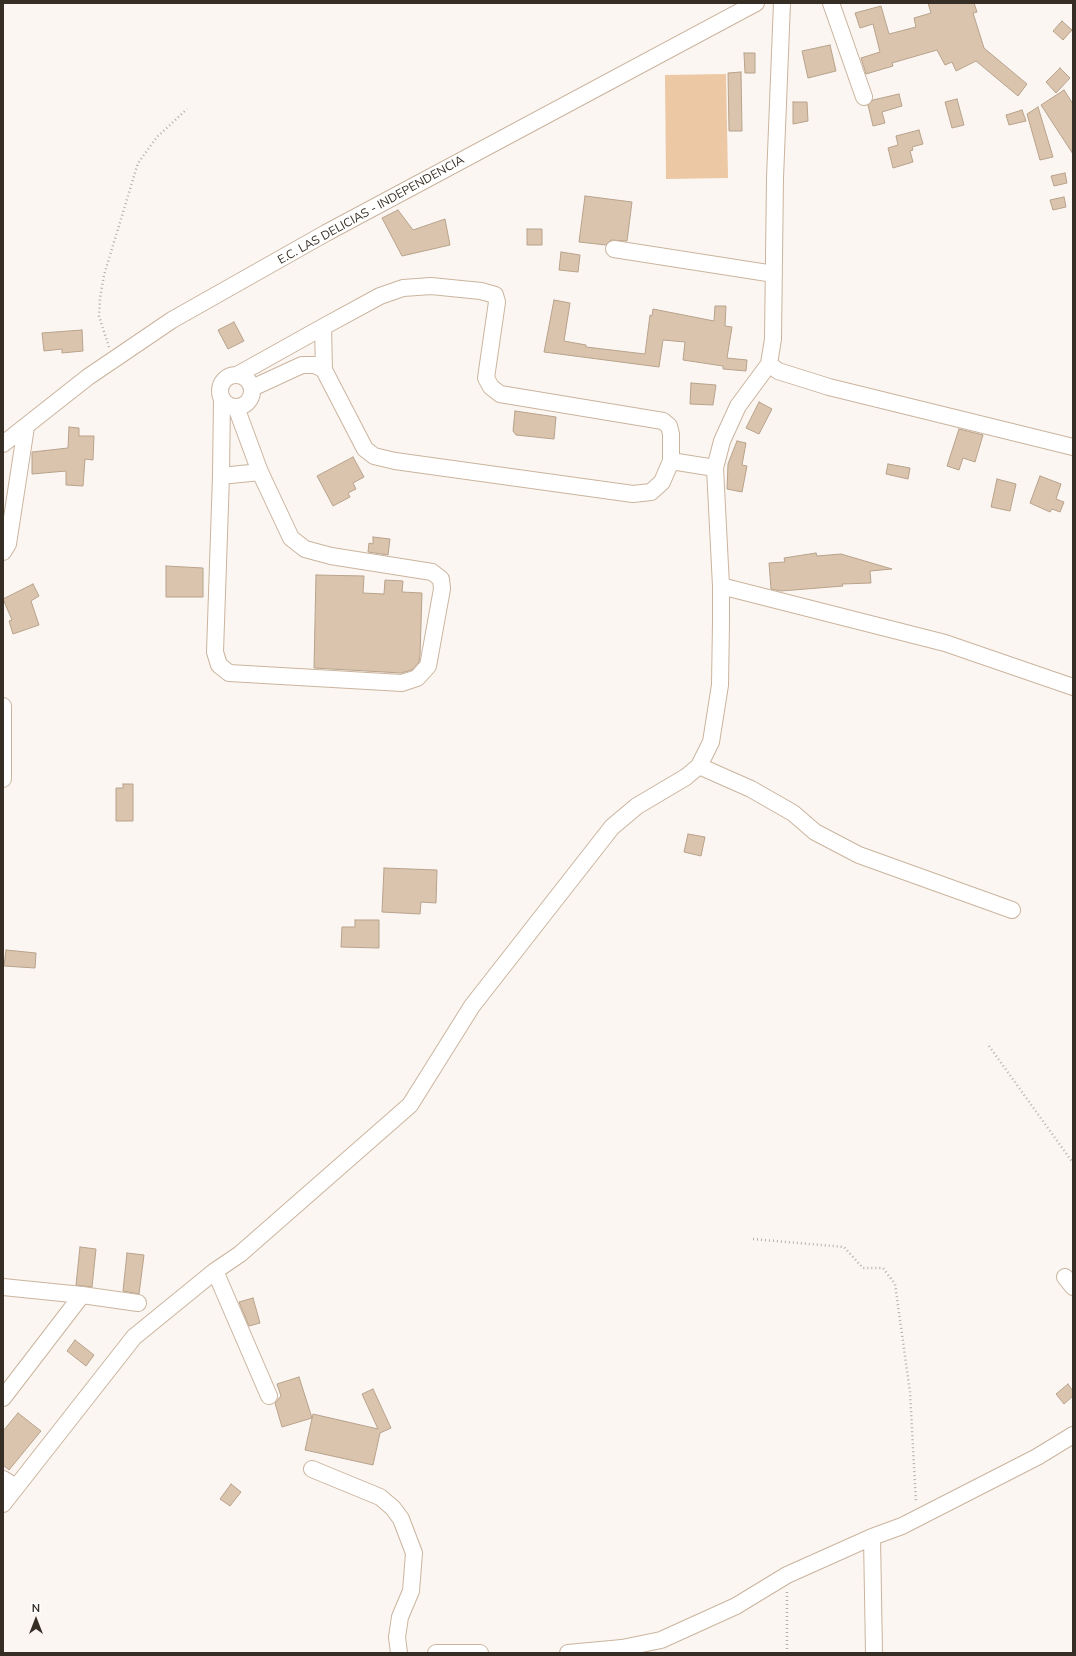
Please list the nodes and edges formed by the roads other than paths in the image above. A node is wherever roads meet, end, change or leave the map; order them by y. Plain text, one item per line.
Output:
1 (756, 3) edge
2 (782, 3) edge
3 (831, 3) edge
4 (864, 97) dead end
5 (614, 249) dead end
6 (774, 274) junction
7 (323, 327) junction
8 (769, 364) junction
9 (324, 370) junction
10 (236, 375) junction
11 (252, 388) junction
12 (222, 398) junction
13 (236, 407) junction
14 (26, 427) junction
15 (3, 444) edge
16 (1073, 447) edge
17 (671, 461) junction
18 (716, 468) junction
19 (260, 472) junction
20 (221, 476) junction
21 (3, 552) edge
22 (722, 586) junction
23 (1073, 687) edge
24 (3, 706) edge
25 (698, 766) junction
26 (3, 779) edge
27 (1012, 910) dead end
28 (215, 1271) junction
29 (3, 1287) edge
30 (82, 1295) junction
31 (138, 1303) dead end
32 (269, 1396) dead end
33 (3, 1398) edge
34 (1073, 1435) edge
35 (312, 1469) dead end
36 (10, 1483) edge
37 (3, 1504) edge
38 (872, 1537) junction
39 (399, 1653) edge
40 (436, 1653) edge
41 (480, 1653) edge
42 (568, 1653) edge
43 (874, 1653) edge

1 - 14 street, E.C. LAS DELICIAS - INDEPENDENCIA
2 - 6 street
3 - 4 street
5 - 6 street
6 - 8 street
7 - 9 street
7 - 10 street
7 - 17 street
8 - 16 street
8 - 18 street
9 - 11 street
9 - 17 street
10 - 11 street
10 - 12 street
11 - 13 street
12 - 13 street
12 - 20 street
13 - 19 street
14 - 15 street, E.C. LAS DELICIAS - INDEPENDENCIA
14 - 21 street
17 - 18 street
18 - 22 street
19 - 20 street
19 - 20 street
22 - 23 street
22 - 25 street
24 - 26 street
25 - 27 street
25 - 28 street
28 - 32 street
28 - 36 street
29 - 30 street
30 - 31 street
30 - 33 street
34 - 38 street
35 - 39 street
36 - 37 street
38 - 42 street
38 - 43 street
40 - 41 street

